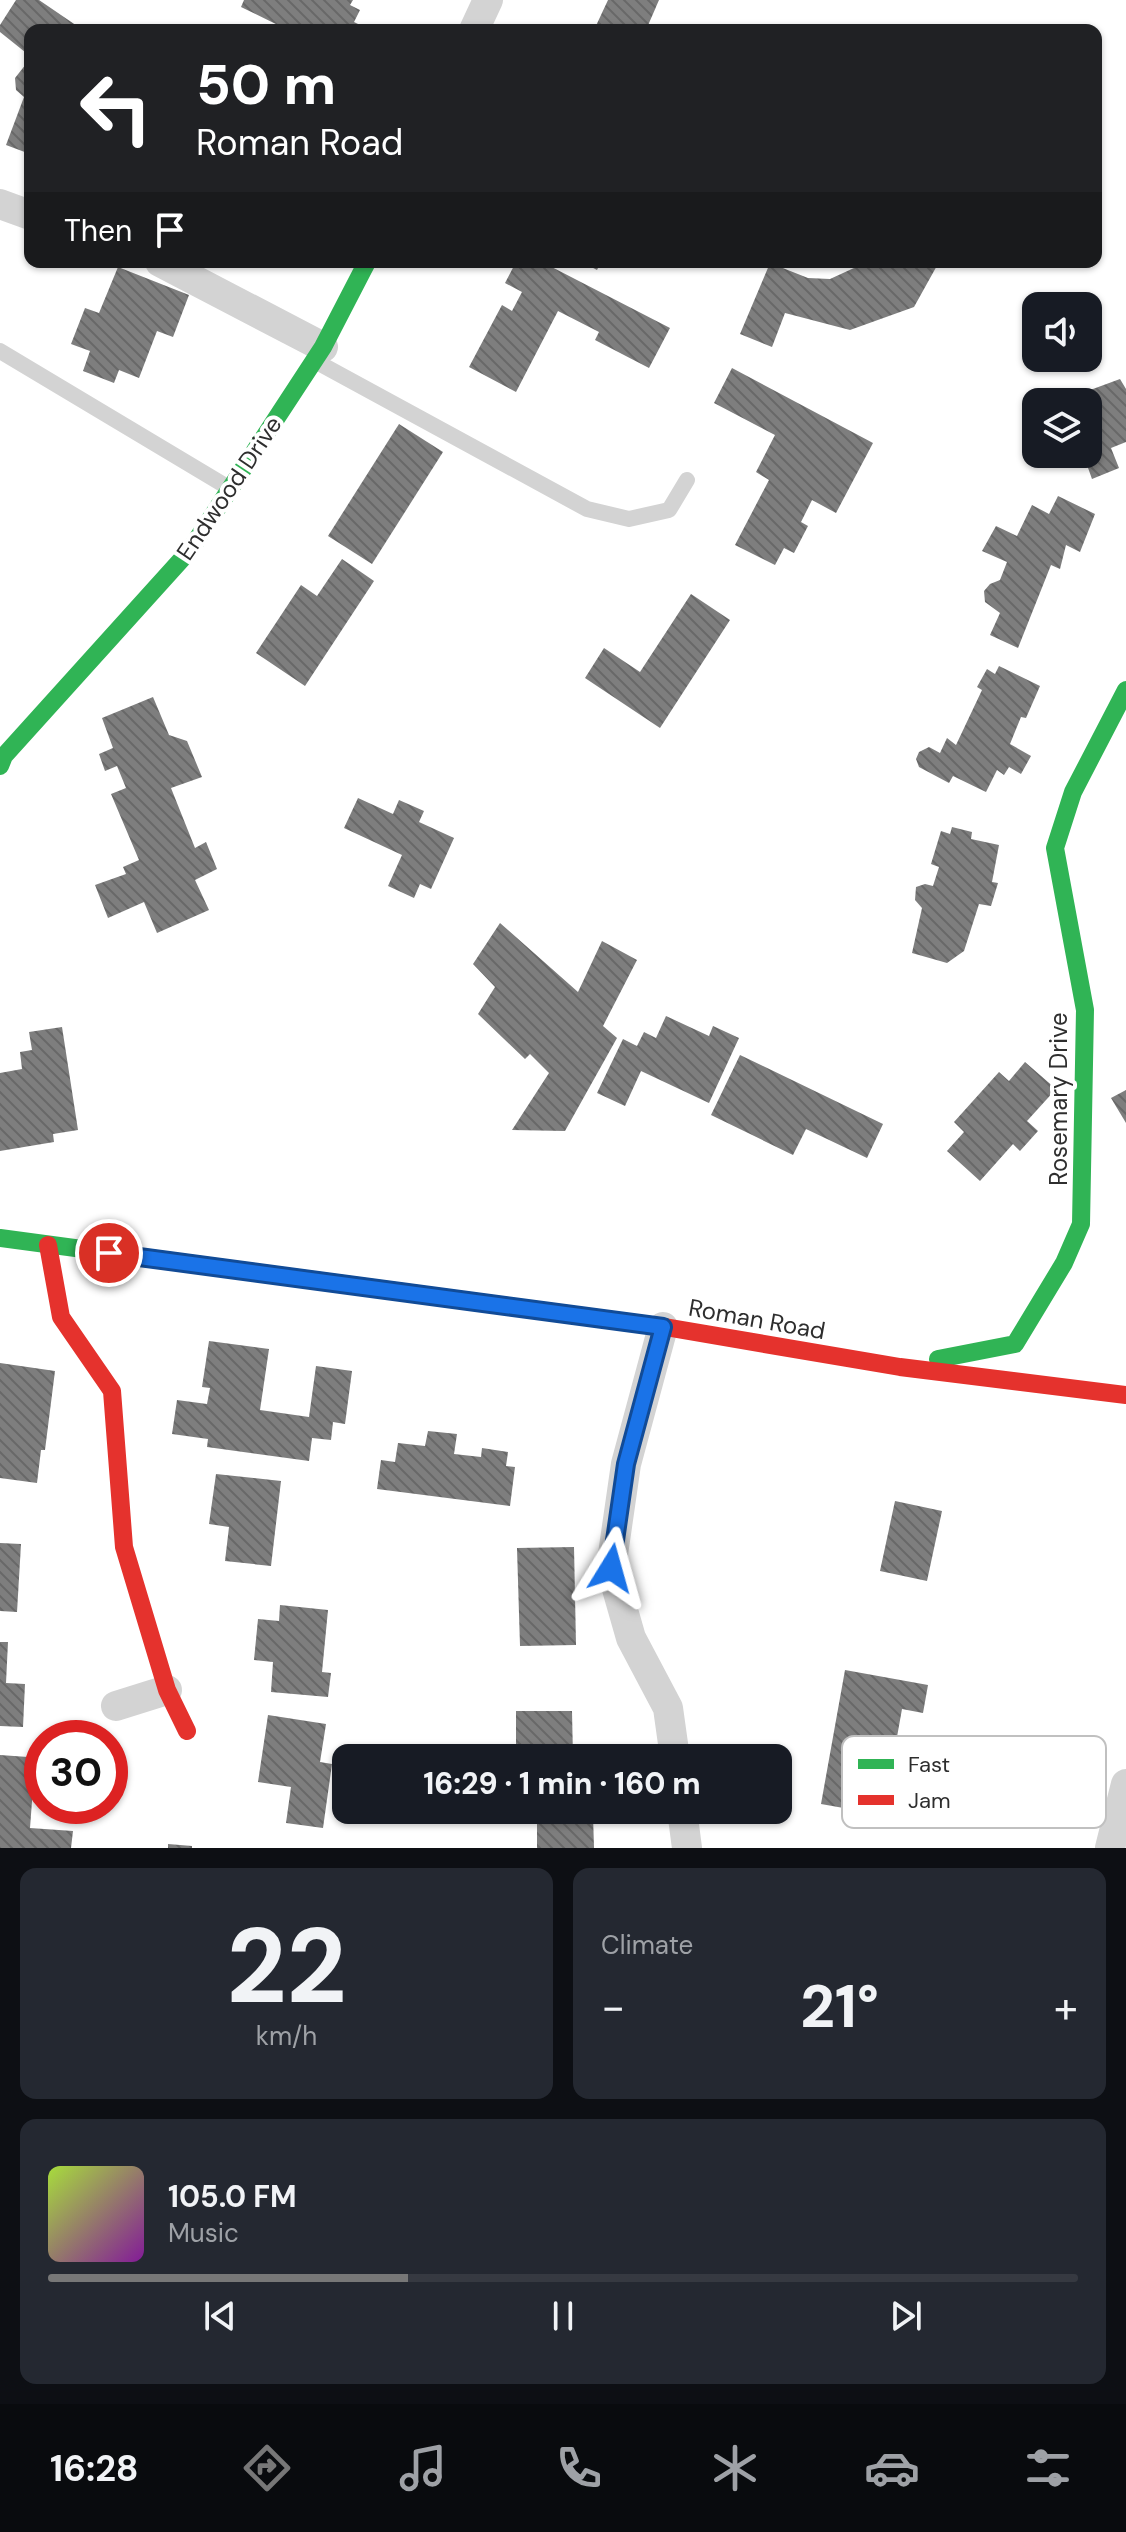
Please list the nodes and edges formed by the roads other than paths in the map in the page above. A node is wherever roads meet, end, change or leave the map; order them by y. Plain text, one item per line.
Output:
1 (488, 0) edge
2 (477, 24) edge
3 (0, 204) edge
4 (24, 213) edge
5 (170, 268) edge
6 (364, 268) edge
7 (0, 351) edge
8 (318, 354) junction
9 (687, 480) dead end
10 (230, 489) junction
11 (1126, 690) edge
12 (0, 766) edge
13 (0, 1238) edge
14 (48, 1245) junction
15 (663, 1327) junction
16 (900, 1367) junction
17 (1126, 1395) edge
18 (167, 1690) junction
19 (116, 1706) dead end
20 (187, 1731) dead end
21 (673, 1744) edge
22 (1126, 1784) edge
23 (684, 1824) edge
24 (687, 1848) edge
25 (1110, 1848) edge

1 - 2 street
3 - 4 street
5 - 8 street
6 - 8 street, Endwood Drive
7 - 10 lane
8 - 9 lane
8 - 10 street, Endwood Drive
10 - 12 street, Endwood Drive
11 - 16 street, Rosemary Drive
13 - 14 street, Roman Road
14 - 15 street, Roman Road
14 - 18 street
15 - 16 street, Roman Road
15 - 21 street
16 - 17 street, Roman Road
18 - 19 street
18 - 20 street
22 - 25 street
23 - 24 street

